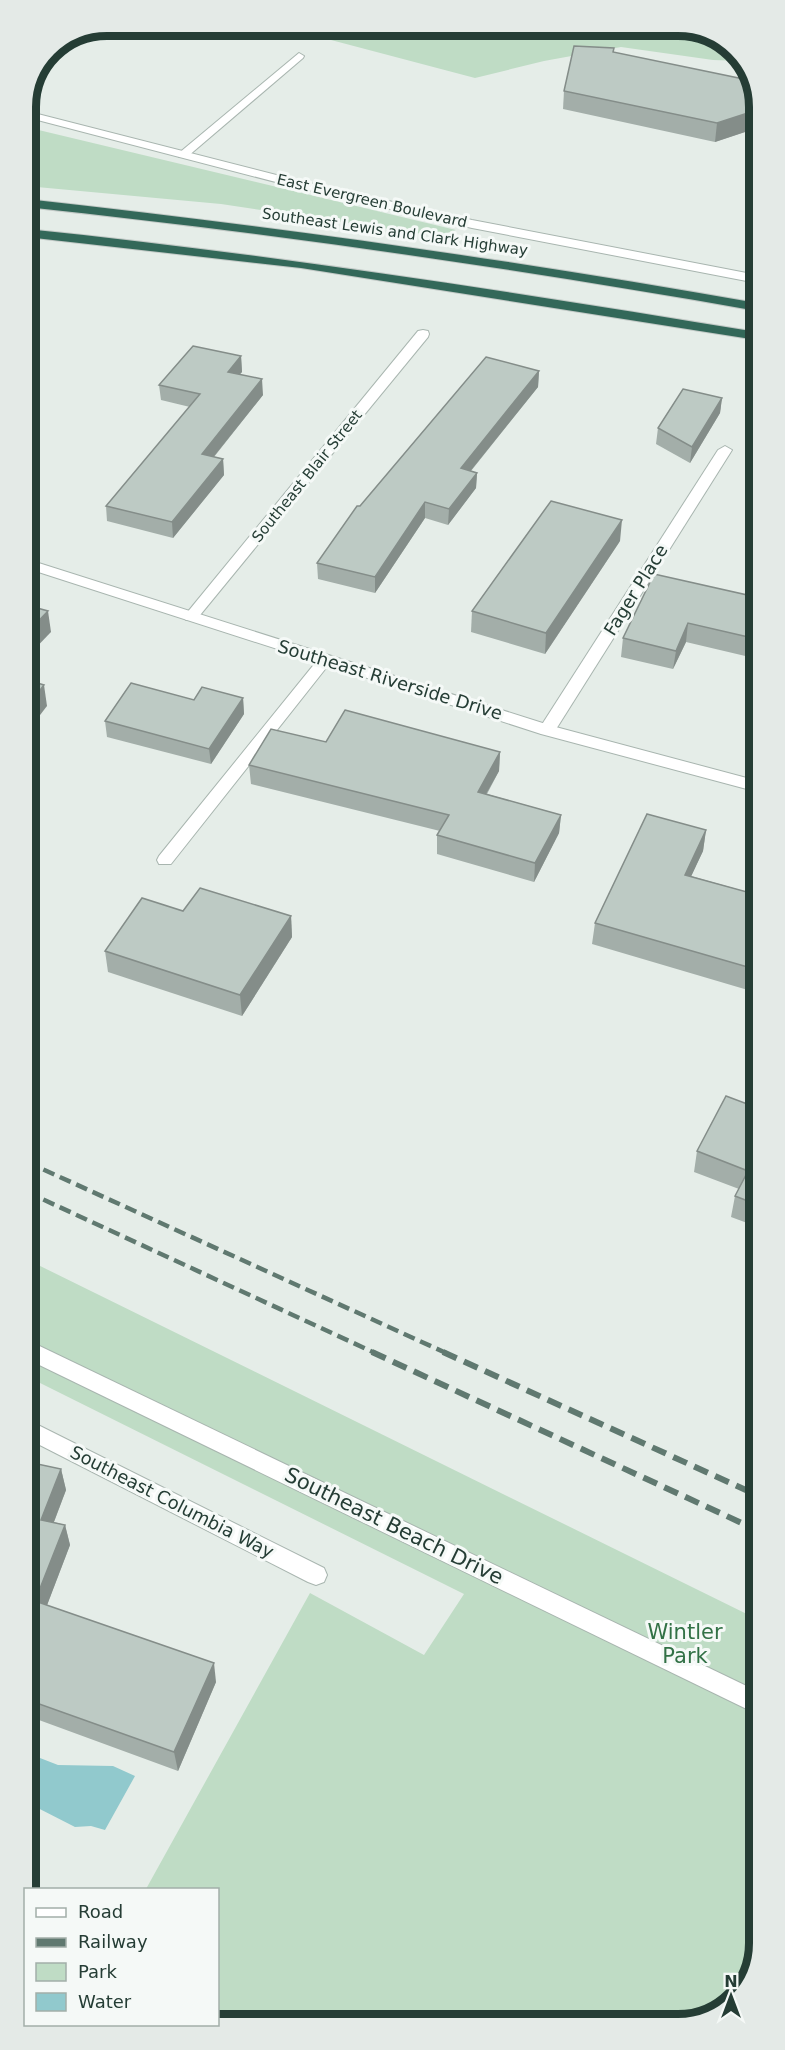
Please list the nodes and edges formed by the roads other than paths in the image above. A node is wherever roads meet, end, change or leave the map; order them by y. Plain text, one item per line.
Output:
1 (299, 56) dead end
2 (36, 117) edge
3 (183, 155) junction
4 (36, 204) edge
5 (36, 234) edge
6 (102, 240) junction
7 (36, 241) edge
8 (749, 277) edge
9 (749, 306) edge
10 (423, 334) dead end
11 (749, 335) edge
12 (725, 450) dead end
13 (36, 566) edge
14 (191, 617) junction
15 (325, 660) junction
16 (547, 730) junction
17 (749, 785) edge
18 (165, 860) dead end
19 (36, 1353) edge
20 (36, 1433) edge
21 (316, 1575) dead end
22 (749, 1699) edge

1 - 3 street
2 - 3 street, East Evergreen Boulevard
3 - 8 street, East Evergreen Boulevard
4 - 9 highway, Southeast Lewis and Clark Highway
5 - 6 highway
6 - 7 highway
6 - 11 highway
10 - 14 street, Southeast Blair Street
12 - 16 street, Fager Place
13 - 14 street, Southeast Riverside Drive
14 - 15 street, Southeast Riverside Drive
15 - 16 street, Southeast Riverside Drive
15 - 18 street
16 - 17 street, Southeast Riverside Drive
19 - 22 street, Southeast Beach Drive
20 - 21 street, Southeast Columbia Way

